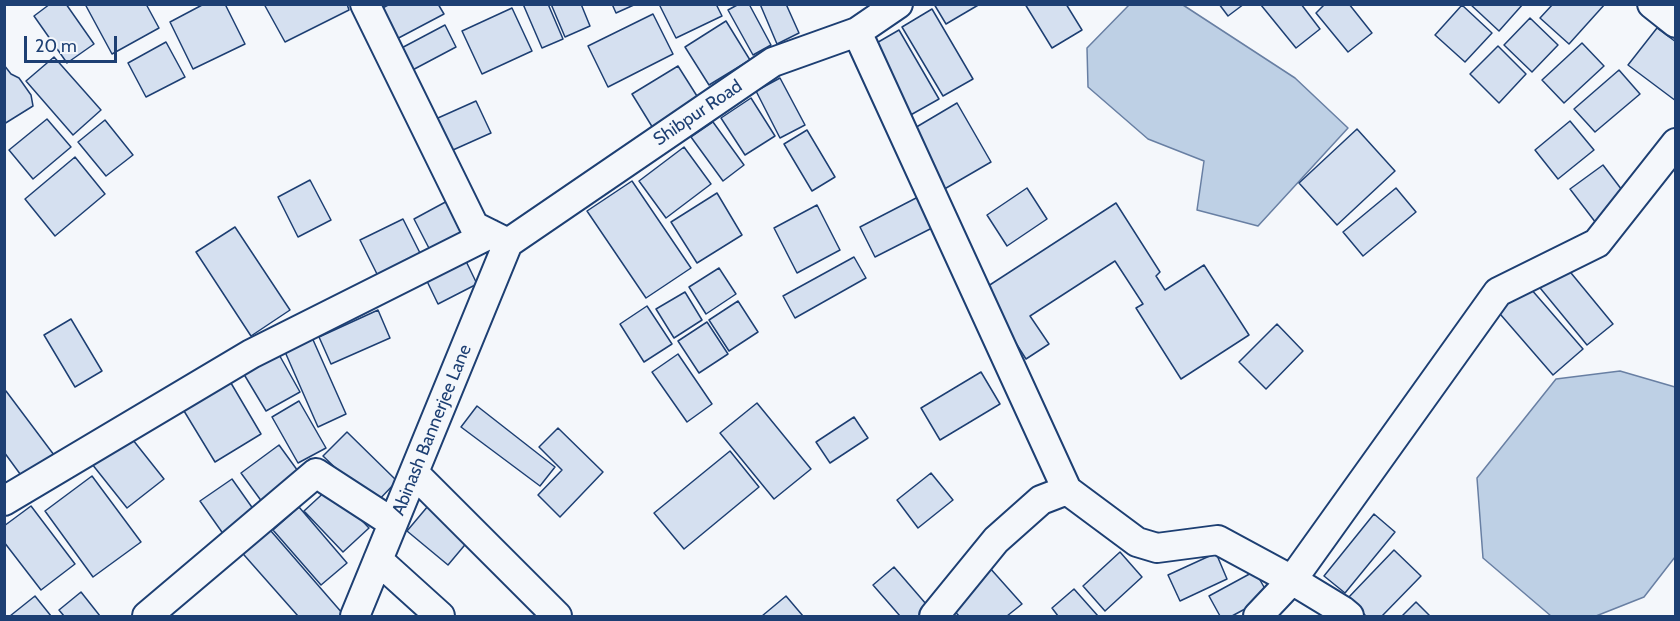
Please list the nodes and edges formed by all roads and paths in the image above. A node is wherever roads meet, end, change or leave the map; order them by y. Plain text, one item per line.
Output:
1 (898, 4) edge
2 (1652, 4) edge
3 (365, 5) edge
4 (1676, 23) edge
5 (857, 33) junction
6 (1676, 143) edge
7 (499, 239) junction
8 (414, 473) junction
9 (1067, 490) junction
10 (4, 501) edge
11 (393, 523) junction
12 (378, 561) junction
13 (1292, 580) junction
14 (147, 616) edge
15 (355, 616) edge
16 (440, 616) edge
17 (557, 616) edge
18 (934, 616) edge
19 (1258, 616) edge
20 (1349, 616) edge

1 - 5 street, Shibpur Road
2 - 4 street
3 - 7 street
5 - 7 street, Shibpur Road
5 - 9 street
6 - 13 street
7 - 8 street, Abinash Bannerjee Lane
7 - 10 street, Shibpur Road
8 - 11 street, Abinash Bannerjee Lane
8 - 17 street
9 - 13 street
9 - 18 street
11 - 12 street, Abinash Bannerjee Lane
11 - 14 street
12 - 15 street, Abinash Bannerjee Lane
12 - 16 street
13 - 19 street
13 - 20 street

